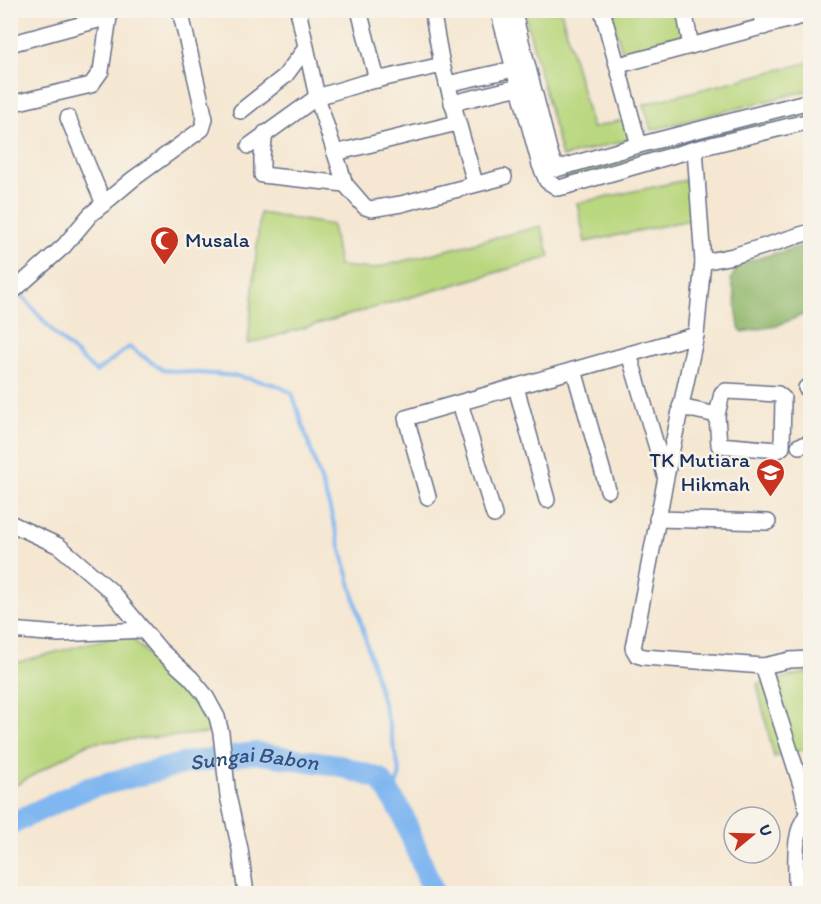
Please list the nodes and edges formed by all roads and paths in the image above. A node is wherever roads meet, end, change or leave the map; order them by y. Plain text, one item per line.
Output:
1 (180, 10) edge
2 (298, 10) edge
3 (359, 10) edge
4 (369, 10) edge
5 (432, 10) edge
6 (602, 10) edge
7 (684, 10) edge
8 (760, 10) edge
9 (110, 14) edge
10 (507, 15) edge
11 (810, 15) edge
12 (764, 27) junction
13 (10, 44) edge
14 (691, 46) junction
15 (306, 48) junction
16 (442, 65) junction
17 (619, 65) junction
18 (514, 69) junction
19 (382, 79) junction
20 (447, 84) junction
21 (519, 87) junction
22 (317, 97) junction
23 (810, 101) edge
24 (452, 103) junction
25 (10, 104) edge
26 (241, 111) dead end
27 (68, 118) dead end
28 (810, 121) edge
29 (457, 123) junction
30 (265, 133) junction
31 (639, 145) junction
32 (249, 146) dead end
33 (696, 150) junction
34 (335, 153) junction
35 (551, 175) junction
36 (504, 177) dead end
37 (475, 183) junction
38 (345, 184) junction
39 (104, 204) junction
40 (810, 232) edge
41 (703, 262) junction
42 (14, 290) edge
43 (696, 335) junction
44 (629, 354) junction
45 (574, 370) junction
46 (516, 387) junction
47 (460, 403) junction
48 (680, 407) junction
49 (717, 415) junction
50 (666, 477) junction
51 (608, 490) dead end
52 (428, 497) dead end
53 (547, 500) dead end
54 (494, 515) dead end
55 (657, 519) junction
56 (768, 522) dead end
57 (10, 524) edge
58 (10, 630) edge
59 (143, 630) junction
60 (810, 659) edge
61 (763, 666) junction
62 (246, 894) edge
63 (796, 894) edge

1 - 39 street
2 - 15 street
3 - 19 street
4 - 19 street
5 - 16 street
6 - 17 street
7 - 14 street
8 - 12 street
9 - 13 street
9 - 25 street
10 - 18 street
10 - 35 street
11 - 12 street
12 - 14 street
14 - 17 street
15 - 22 street
15 - 26 street
16 - 19 street
16 - 20 street
17 - 31 street
18 - 20 street
18 - 21 street
19 - 22 street
20 - 24 street
21 - 24 street
21 - 35 street
22 - 30 street
22 - 34 street
23 - 31 street
24 - 29 street
27 - 39 street
28 - 33 street
29 - 34 street
29 - 37 street
30 - 32 street
30 - 38 street
31 - 35 street
33 - 35 street
33 - 41 street
34 - 38 street
36 - 37 street
37 - 38 street
39 - 42 street
40 - 41 street
41 - 43 street
43 - 44 street
43 - 48 street
44 - 45 street
44 - 50 street
45 - 46 street
45 - 51 street
46 - 47 street
46 - 53 street
47 - 52 street
47 - 54 street
48 - 49 street
48 - 50 street
49 - 49 street
50 - 55 street
55 - 56 street
55 - 61 street
57 - 59 street
58 - 59 street
59 - 62 street
60 - 61 street
61 - 63 street

